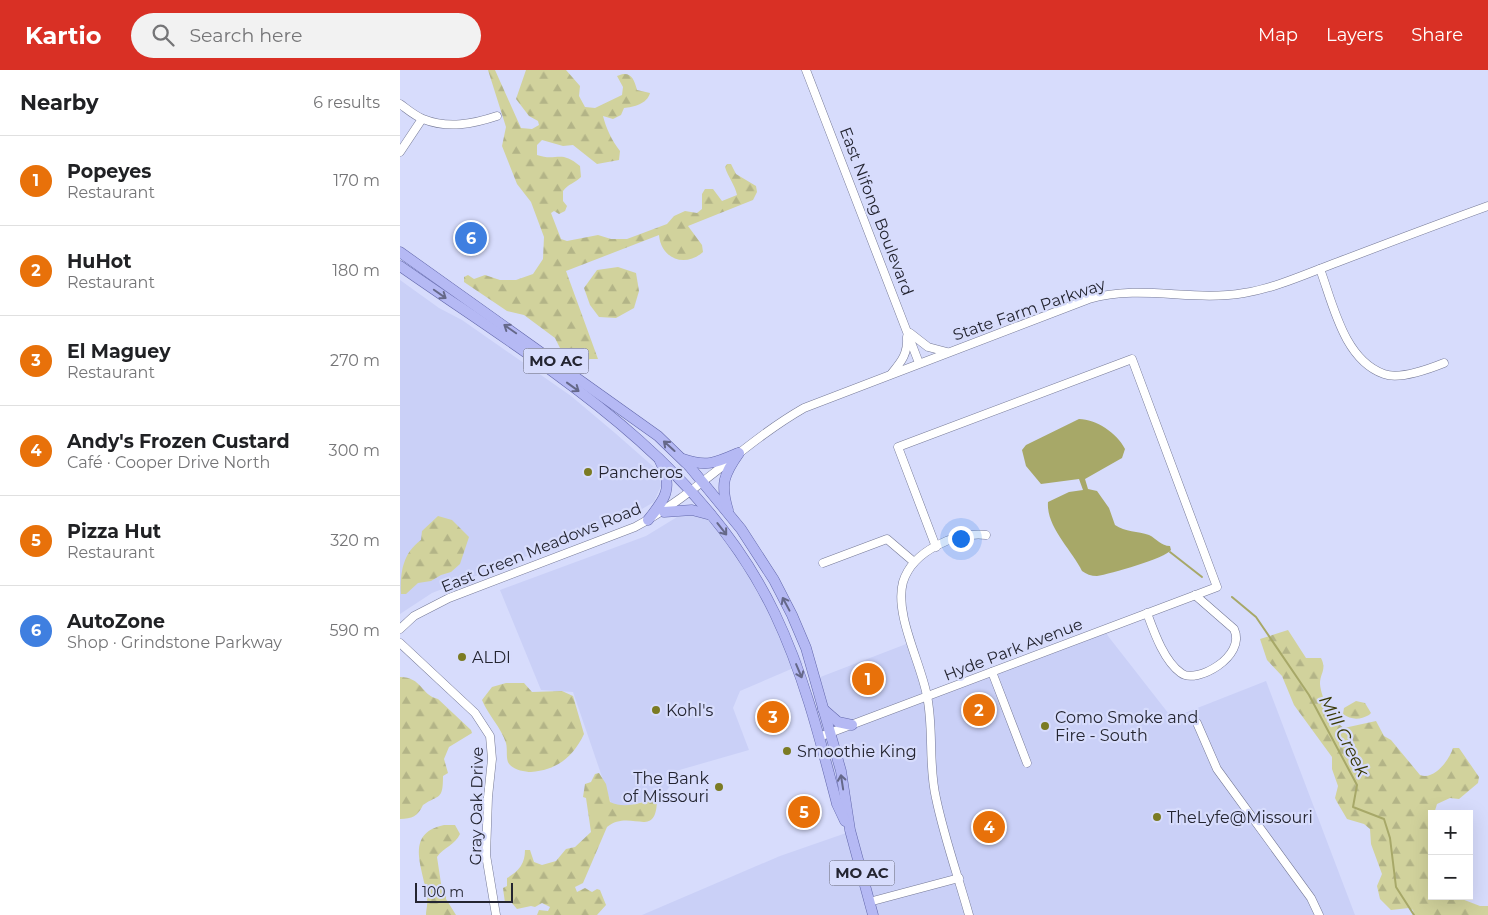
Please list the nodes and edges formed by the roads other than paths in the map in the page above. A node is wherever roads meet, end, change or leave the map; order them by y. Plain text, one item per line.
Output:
1 (806, 70) edge
2 (400, 104) edge
3 (497, 116) dead end
4 (422, 119) junction
5 (400, 152) edge
6 (1488, 206) edge
7 (400, 252) edge
8 (400, 266) edge
9 (1320, 269) junction
10 (907, 330) junction
11 (947, 352) junction
12 (919, 363) junction
13 (1444, 363) dead end
14 (892, 373) junction
15 (739, 453) junction
16 (656, 454) junction
17 (683, 459) junction
18 (702, 482) junction
19 (692, 490) junction
20 (664, 512) junction
21 (729, 513) junction
22 (711, 515) junction
23 (648, 520) junction
24 (986, 535) dead end
25 (936, 547) junction
26 (914, 562) junction
27 (823, 563) dead end
28 (1195, 595) junction
29 (1147, 613) junction
30 (400, 629) edge
31 (400, 643) edge
32 (992, 672) junction
33 (927, 696) junction
34 (822, 707) junction
35 (1197, 723) dead end
36 (852, 725) junction
37 (824, 735) junction
38 (1027, 763) dead end
39 (959, 878) junction
40 (869, 902) junction
41 (496, 915) edge
42 (873, 915) edge
43 (969, 915) edge
44 (1319, 915) edge

1 - 10 street, East Nifong Boulevard
2 - 4 street
3 - 4 street
4 - 5 street
6 - 9 street, State Farm Parkway
17 -> 7 main road, MO AC
8 -> 16 main road, MO AC
9 - 11 street, State Farm Parkway
9 - 13 street
10 - 11 street
10 - 12 street, East Nifong Boulevard
10 - 14 street
11 - 12 street, State Farm Parkway
12 - 14 street, State Farm Parkway
14 - 15 street, State Farm Parkway
15 - 17 main road
15 - 18 street, State Farm Parkway
15 - 21 main road
16 - 19 main road, MO AC
16 - 23 main road
17 - 18 main road, MO AC
18 - 19 street, State Farm Parkway
18 - 21 main road, MO AC
19 - 20 street, East Green Meadows Road
19 - 22 main road, MO AC
20 - 22 main road
20 - 23 street, East Green Meadows Road
34 -> 21 main road, MO AC
22 -> 37 main road, MO AC
23 - 30 street, East Green Meadows Road
24 - 25 street
25 - 26 street
25 - 28 street, Hyde Park Avenue
26 - 27 street
26 - 33 street
28 - 29 street, Hyde Park Avenue
28 - 29 street
29 - 32 street, Hyde Park Avenue
31 - 41 street, Gray Oak Drive
32 - 33 street, Hyde Park Avenue
32 - 38 street
33 - 36 street, Hyde Park Avenue
33 - 39 street
34 - 36 main road
34 - 37 main road, MO AC
35 - 44 street
36 - 37 street, Hyde Park Avenue
37 - 40 main road, MO AC
39 - 40 street
39 - 43 street
40 - 42 main road, MO AC

